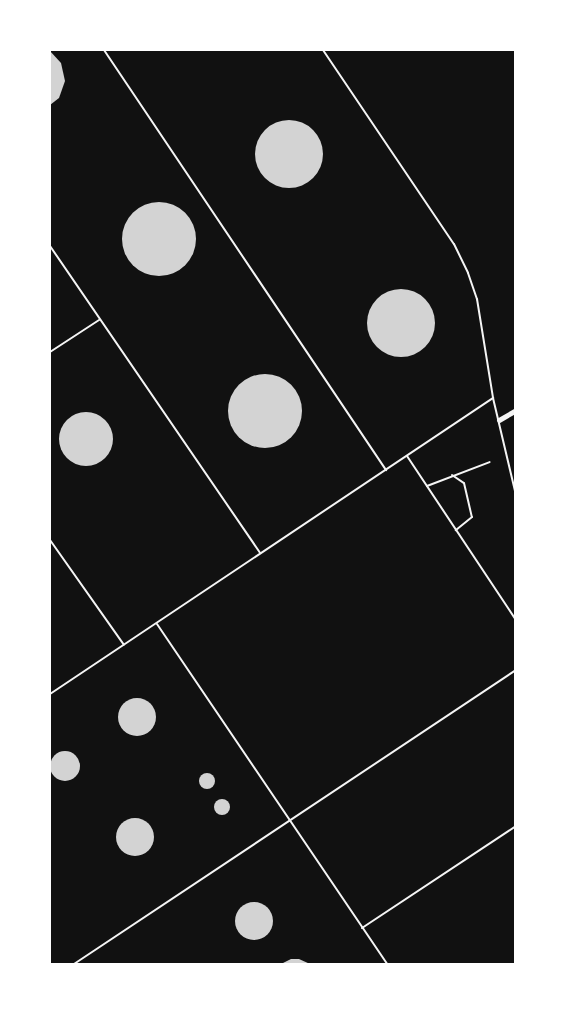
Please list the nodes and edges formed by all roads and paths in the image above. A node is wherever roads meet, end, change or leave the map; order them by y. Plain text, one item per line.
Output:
1 (104, 50) edge
2 (323, 50) edge
3 (50, 246) edge
4 (99, 320) junction
5 (50, 352) edge
6 (493, 398) junction
7 (516, 410) edge
8 (499, 420) junction
9 (407, 456) junction
10 (490, 462) dead end
11 (386, 470) junction
12 (452, 475) junction
13 (427, 486) junction
14 (516, 495) edge
15 (456, 530) junction
16 (50, 540) edge
17 (261, 554) junction
18 (516, 620) edge
19 (157, 623) junction
20 (124, 645) junction
21 (516, 670) edge
22 (50, 694) edge
23 (289, 821) junction
24 (516, 826) edge
25 (362, 928) junction
26 (74, 964) edge
27 (387, 964) edge

1 - 11 lane
2 - 6 lane
3 - 4 lane
4 - 5 lane
4 - 17 lane
6 - 8 lane
6 - 9 lane
7 - 8 street
8 - 14 lane
9 - 11 lane
9 - 13 lane
10 - 12 lane
11 - 17 lane
12 - 13 lane
12 - 15 lane
13 - 15 lane
15 - 18 lane
16 - 20 lane
17 - 19 lane
19 - 20 lane
19 - 23 lane
20 - 22 lane
21 - 23 lane
23 - 25 lane
23 - 26 lane
24 - 25 lane
25 - 27 lane

